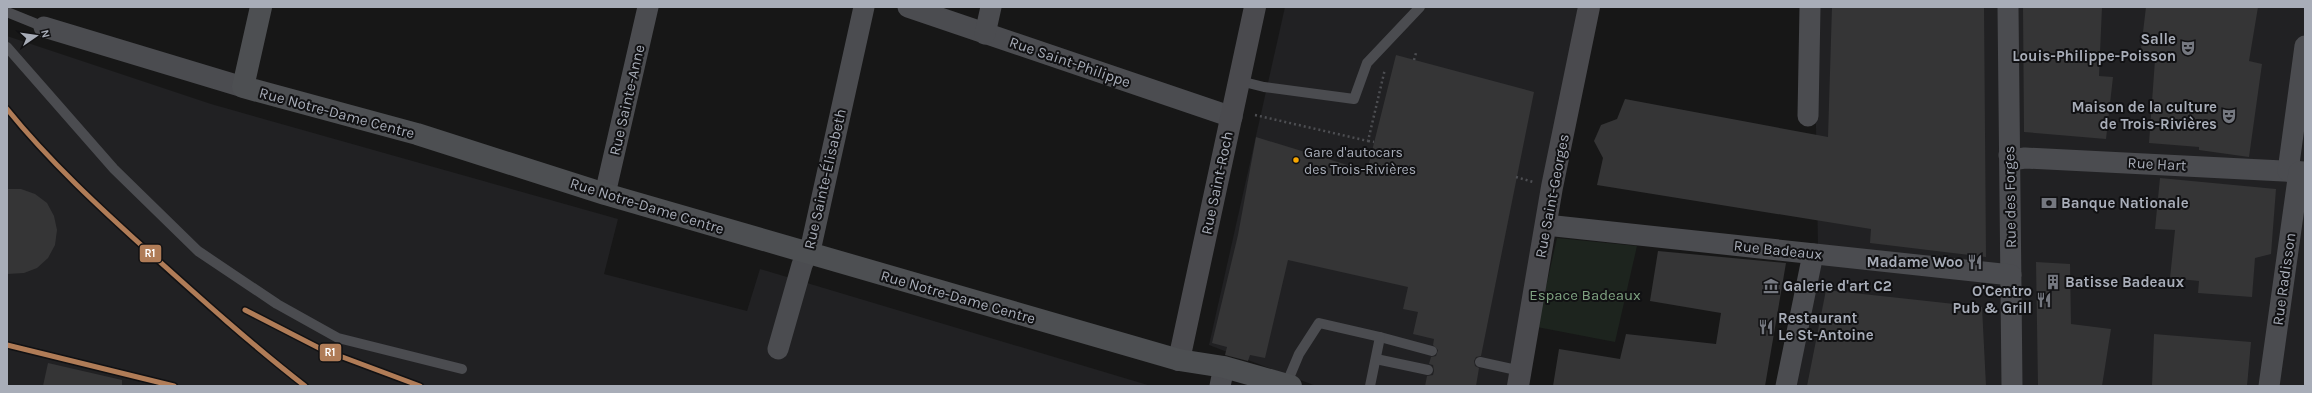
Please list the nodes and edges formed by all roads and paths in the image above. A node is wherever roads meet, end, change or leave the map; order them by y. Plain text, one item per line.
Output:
1 (261, 7) edge
2 (648, 7) edge
3 (864, 7) edge
4 (908, 7) edge
5 (991, 7) edge
6 (1255, 7) edge
7 (1420, 7) edge
8 (1589, 7) edge
9 (1810, 7) edge
10 (2008, 7) edge
11 (7, 12) edge
12 (44, 27) joint
13 (985, 34) junction
14 (2305, 46) edge
15 (7, 47) edge
16 (1416, 53) dead end
17 (1414, 60) dead end
18 (1385, 68) dead end
19 (1240, 81) junction
20 (242, 87) junction
21 (2305, 111) edge
22 (1255, 115) dead end
23 (1808, 116) dead end
24 (1232, 117) junction
25 (1368, 141) junction
26 (1374, 142) dead end
27 (2009, 156) junction
28 (2297, 172) edge
29 (605, 194) junction
30 (1546, 225) junction
31 (808, 254) junction
32 (1813, 254) junction
33 (2011, 275) junction
34 (1380, 337) junction
35 (778, 349) dead end
36 (1432, 351) dead end
37 (1376, 359) junction
38 (1179, 360) junction
39 (1480, 362) dead end
40 (462, 369) dead end
41 (1428, 370) dead end
42 (1222, 377) edge
43 (1519, 379) edge
44 (1288, 385) edge
45 (1370, 386) edge
46 (1786, 386) edge
47 (2012, 386) edge
48 (2269, 386) edge

1 - 20 main road
2 - 29 street, Rue Sainte-Anne
3 - 31 street, Rue Sainte-Élisabeth
4 - 13 street, Rue Saint-Philippe
5 - 13 street
6 - 19 street, Rue Saint-Roch
7 - 19 lane
8 - 30 street, Rue Saint-Georges
9 - 23 street
10 - 27 street, Rue des Forges
11 - 12 lane, Rue Notre-Dame Centre
12 - 20 street, Rue Notre-Dame Centre
13 - 24 street, Rue Saint-Philippe
14 - 28 street, Rue Radisson
15 - 40 lane
16 - 17 path
18 - 25 path
19 - 24 street, Rue Saint-Roch
20 - 29 main road, Rue Notre-Dame Centre
21 - 28 lane
22 - 25 path
24 - 38 street, Rue Saint-Roch
25 - 26 path
27 - 28 street, Rue Hart
27 - 33 street, Rue des Forges
28 - 48 street, Rue Radisson
29 - 31 main road, Rue Notre-Dame Centre
30 - 32 street, Rue Badeaux
30 - 43 street, Rue Saint-Georges
31 - 35 street, Rue Sainte-Élisabeth
31 - 38 main road, Rue Notre-Dame Centre
32 - 33 street, Rue Badeaux
32 - 46 street
33 - 47 street, Rue des Forges
34 - 36 lane
34 - 37 lane
34 - 44 lane
37 - 41 lane
37 - 45 lane
38 - 42 main road, Rue Notre-Dame Centre
39 - 43 lane
42 - 44 main road, Rue Notre-Dame Centre

